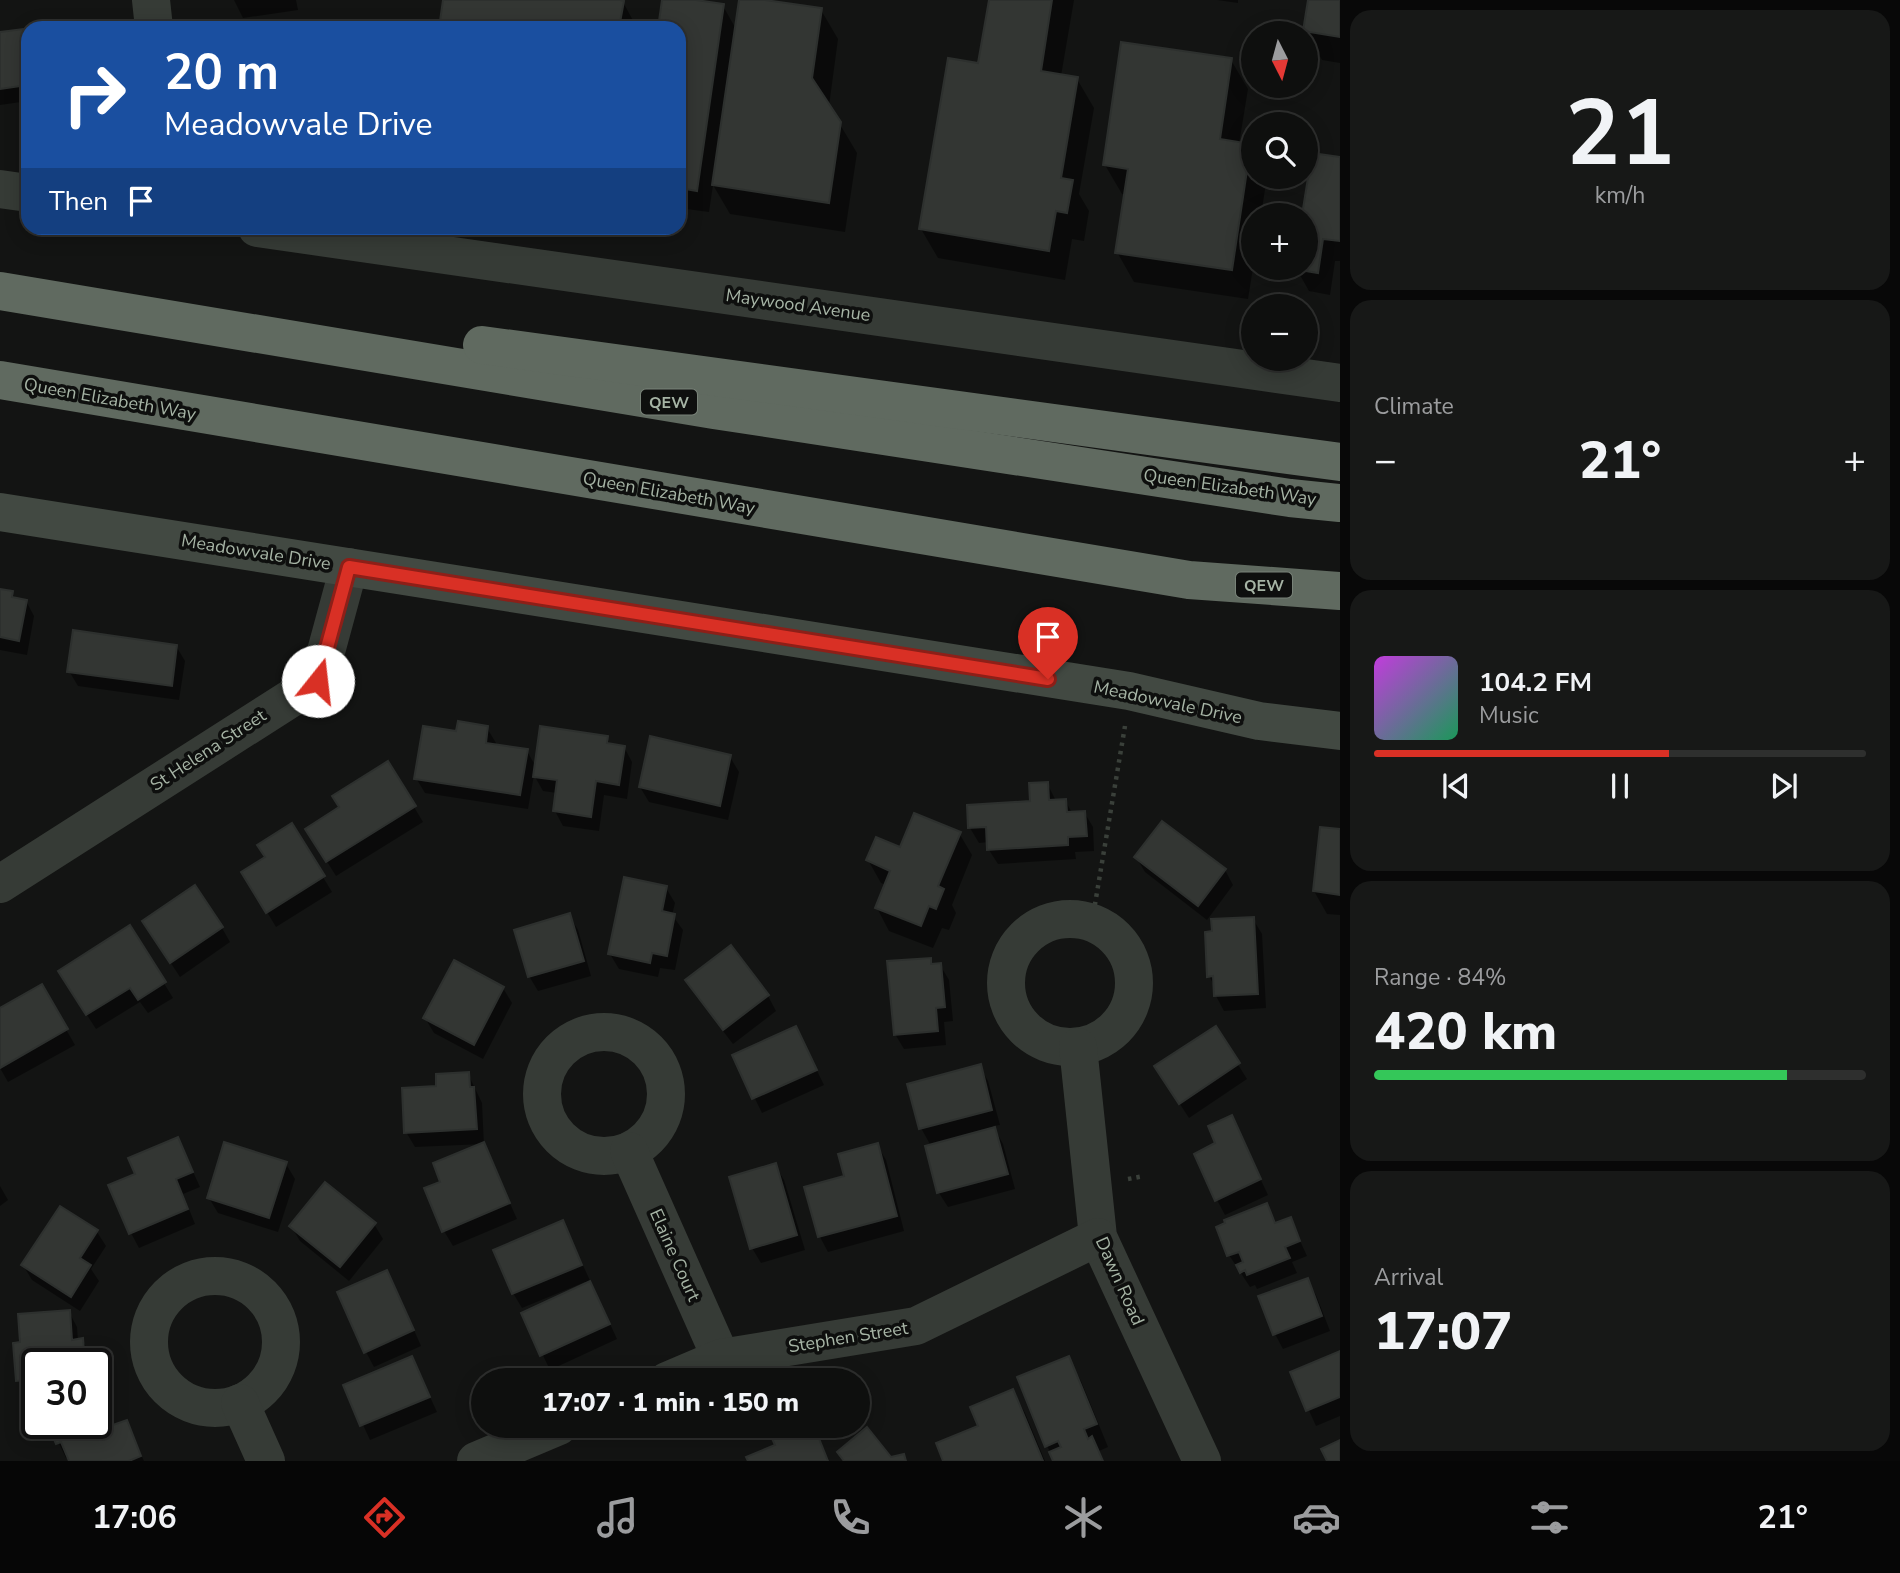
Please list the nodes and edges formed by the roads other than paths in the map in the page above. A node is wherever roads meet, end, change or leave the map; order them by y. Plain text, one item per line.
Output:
1 (151, 0) edge
2 (153, 21) edge
3 (0, 189) edge
4 (21, 192) edge
5 (306, 235) edge
6 (0, 281) edge
7 (0, 291) edge
8 (0, 380) edge
9 (1340, 383) edge
10 (1340, 461) edge
11 (1340, 502) edge
12 (0, 512) edge
13 (349, 567) junction
14 (1189, 580) junction
15 (1340, 591) edge
16 (1340, 614) edge
17 (1340, 731) edge
18 (0, 884) edge
19 (1078, 1047) junction
20 (629, 1151) dead end
21 (1098, 1237) junction
22 (721, 1358) junction
23 (698, 1368) edge
24 (240, 1404) dead end
25 (531, 1438) edge
26 (266, 1461) edge
27 (476, 1461) edge
28 (1202, 1461) edge

1 - 2 street
3 - 4 street
5 - 9 street, Maywood Avenue
6 - 10 highway
7 - 11 highway, Queen Elizabeth Way / QEW
8 - 14 highway, Queen Elizabeth Way / QEW
12 - 13 street, Meadowvale Drive
13 - 17 street, Meadowvale Drive
13 - 18 street, St Helena Street
14 - 15 highway, Queen Elizabeth Way / QEW
14 - 16 highway
19 - 19 street
19 - 21 street, Dawn Road
20 - 22 street, Elaine Court
21 - 22 street, Stephen Street
21 - 28 street, Dawn Road
22 - 23 street, Stephen Street
24 - 26 street
25 - 27 street

